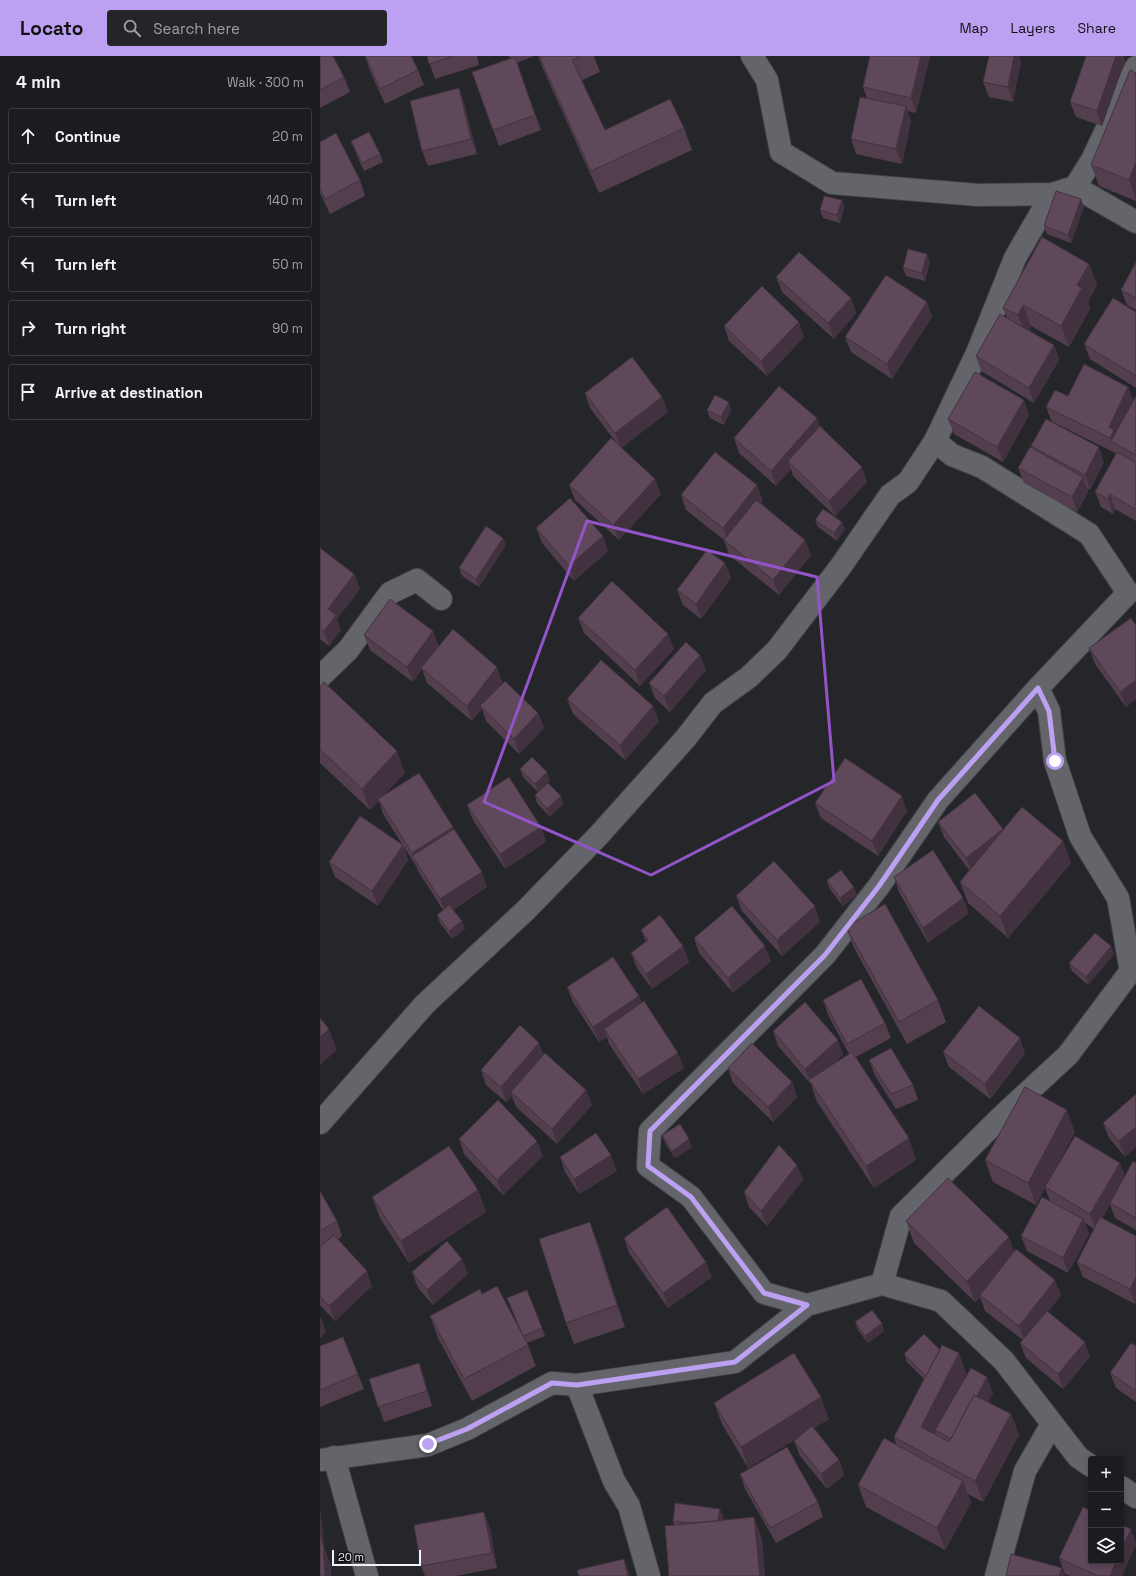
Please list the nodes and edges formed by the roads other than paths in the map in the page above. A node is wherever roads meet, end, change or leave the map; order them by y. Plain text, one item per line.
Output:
1 (752, 56) edge
2 (1136, 67) edge
3 (1075, 187) junction
4 (1052, 194) junction
5 (1136, 222) edge
6 (935, 441) junction
7 (1132, 588) edge
8 (441, 598) dead end
9 (320, 677) edge
10 (1038, 688) junction
11 (1133, 968) edge
12 (320, 1123) edge
13 (882, 1284) junction
14 (807, 1305) junction
15 (577, 1385) junction
16 (1052, 1424) junction
17 (327, 1459) edge
18 (1088, 1464) edge
19 (1124, 1488) edge
20 (1136, 1497) edge
21 (367, 1576) edge
22 (650, 1576) edge
23 (996, 1576) edge

1 - 4 street
2 - 3 street
3 - 4 street
3 - 5 street
4 - 6 street
6 - 7 street
6 - 12 street
7 - 10 street
8 - 9 street
10 - 11 street
10 - 14 street
11 - 13 street
13 - 14 street
13 - 16 street
14 - 15 street
15 - 17 street
15 - 22 street
16 - 18 street
16 - 23 street
17 - 21 street
19 - 20 street

